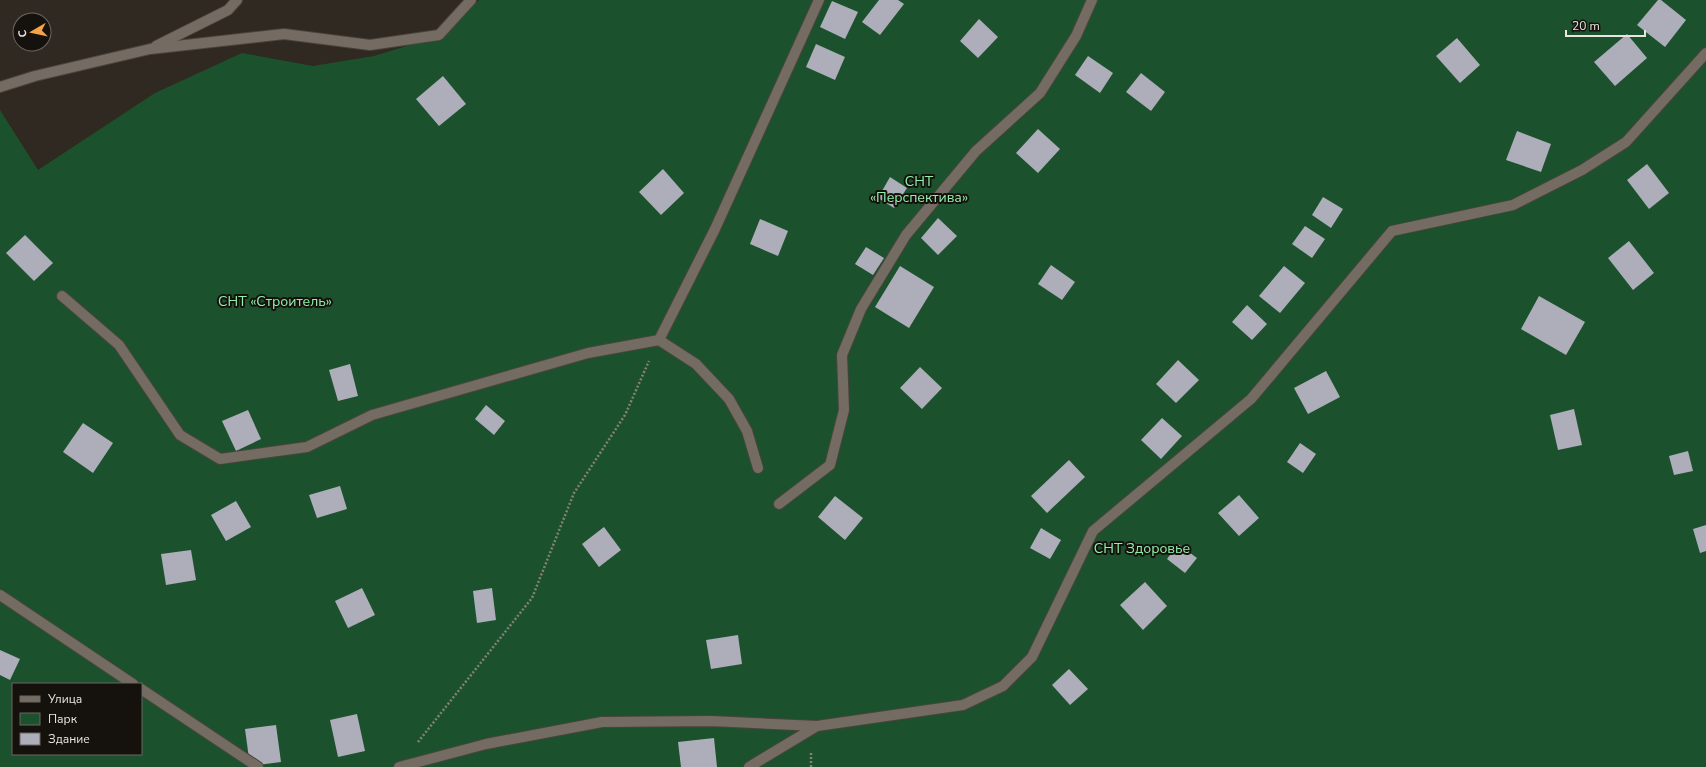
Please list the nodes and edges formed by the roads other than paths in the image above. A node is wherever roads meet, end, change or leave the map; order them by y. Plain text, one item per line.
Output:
1 (237, 0) edge
2 (471, 0) edge
3 (819, 0) edge
4 (1092, 0) edge
5 (150, 49) junction
6 (1706, 53) edge
7 (0, 87) edge
8 (62, 296) dead end
9 (659, 340) junction
10 (758, 468) dead end
11 (779, 504) dead end
12 (0, 596) edge
13 (131, 683) edge
14 (142, 690) edge
15 (817, 726) junction
16 (258, 767) edge
17 (399, 767) edge
18 (749, 767) edge

1 - 5 lane
2 - 5 lane
3 - 9 lane
4 - 11 lane
5 - 7 lane
6 - 15 lane
8 - 9 lane
9 - 10 lane
12 - 13 lane
14 - 16 lane
15 - 17 lane
15 - 18 lane

